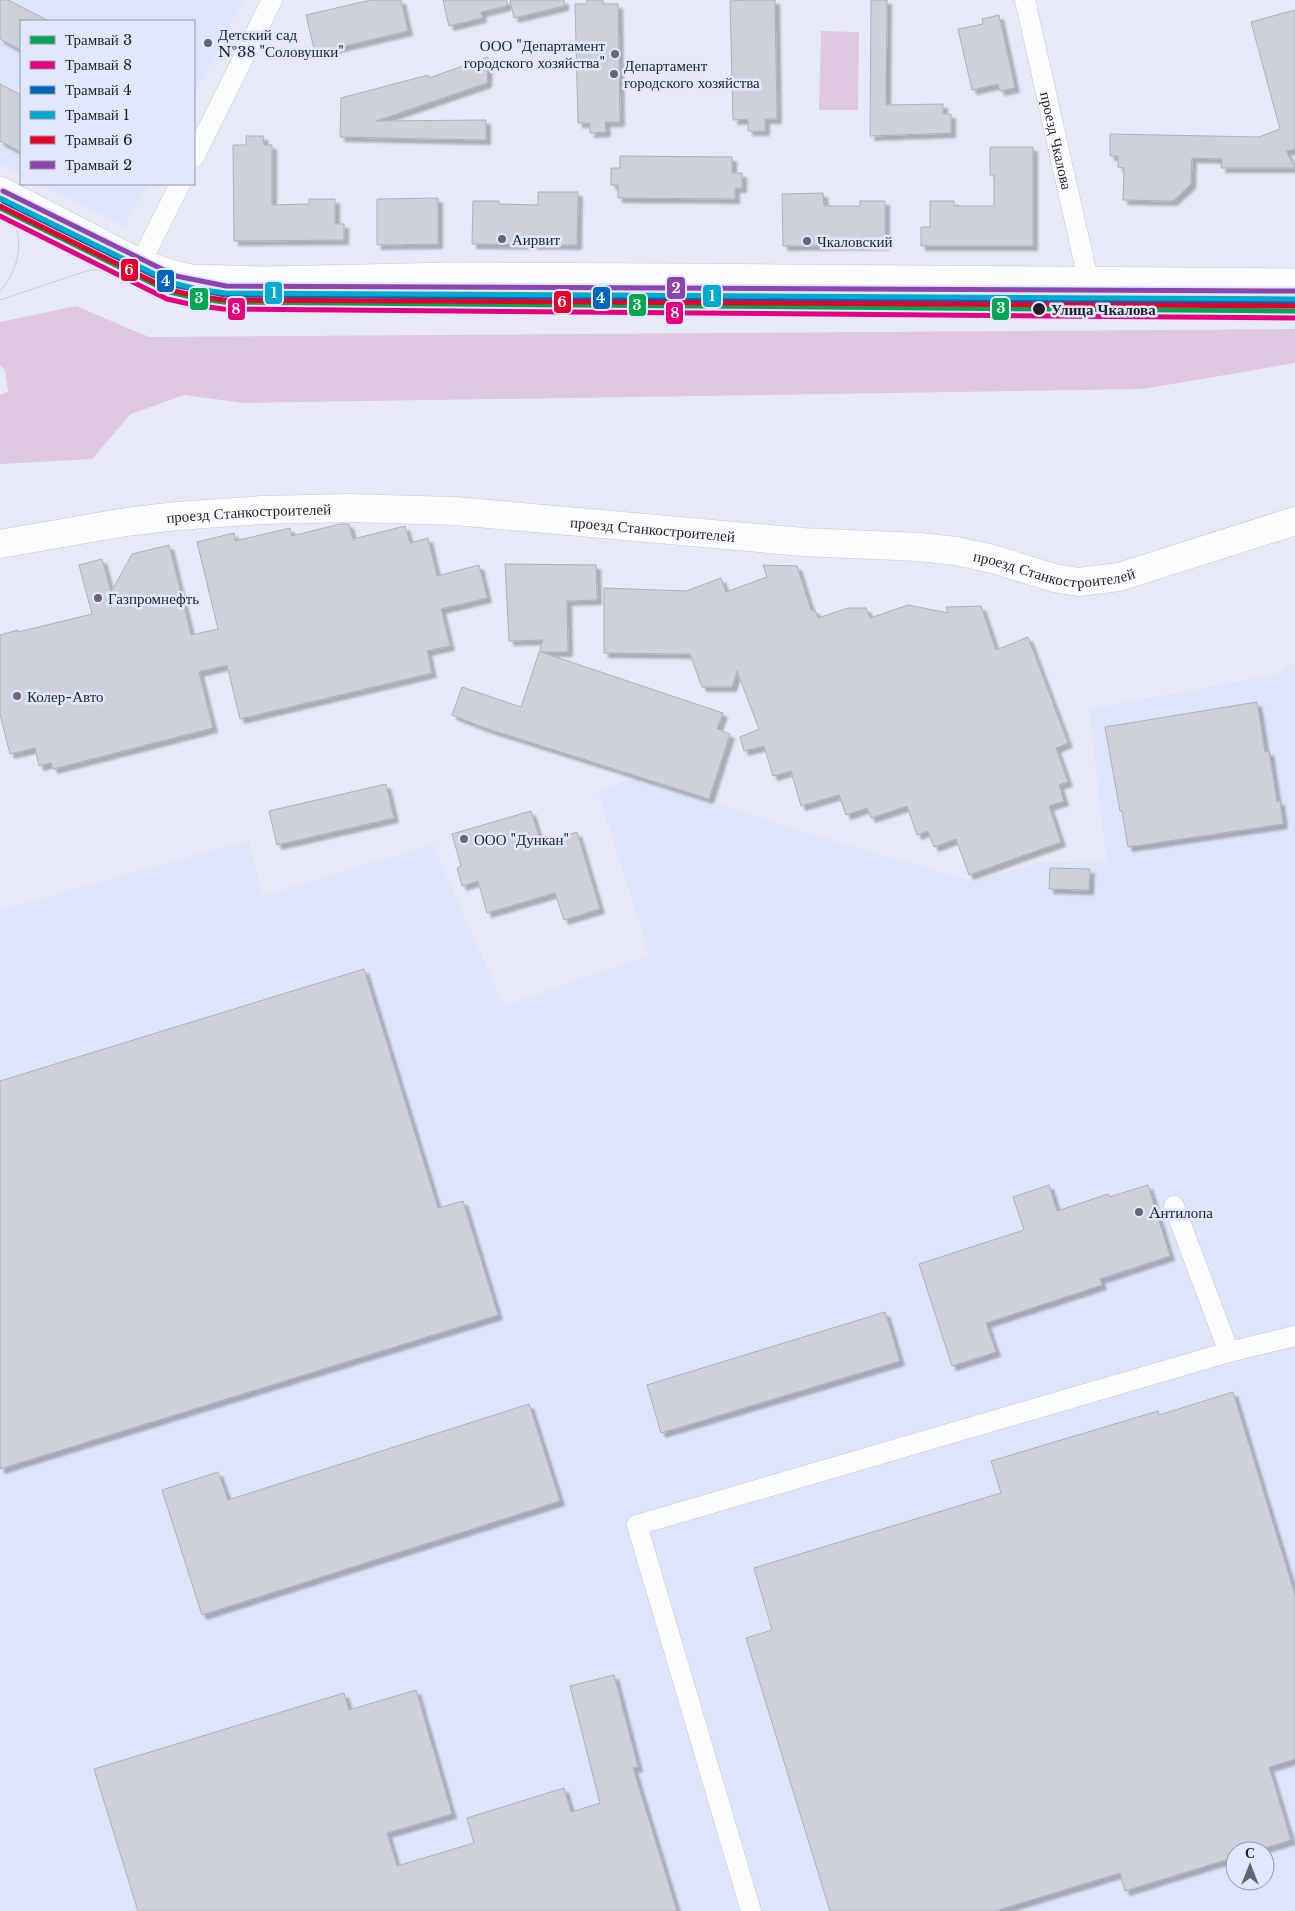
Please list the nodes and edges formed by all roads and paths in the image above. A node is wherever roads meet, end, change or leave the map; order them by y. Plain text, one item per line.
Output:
1 (272, 0) edge
2 (1026, 0) edge
3 (195, 155) edge
4 (180, 185) edge
5 (0, 189) edge
6 (141, 262) junction
7 (1088, 279) junction
8 (1295, 281) edge
9 (1295, 521) edge
10 (0, 544) edge
11 (1174, 1206) dead end
12 (1295, 1336) edge
13 (1229, 1352) junction
14 (751, 1911) edge

1 - 3 street
2 - 7 street, проезд Чкалова
4 - 6 street
5 - 6 street
6 - 7 street
7 - 8 street
9 - 10 main road, проезд Станкостроителей
11 - 13 street
12 - 13 street
13 - 14 street

